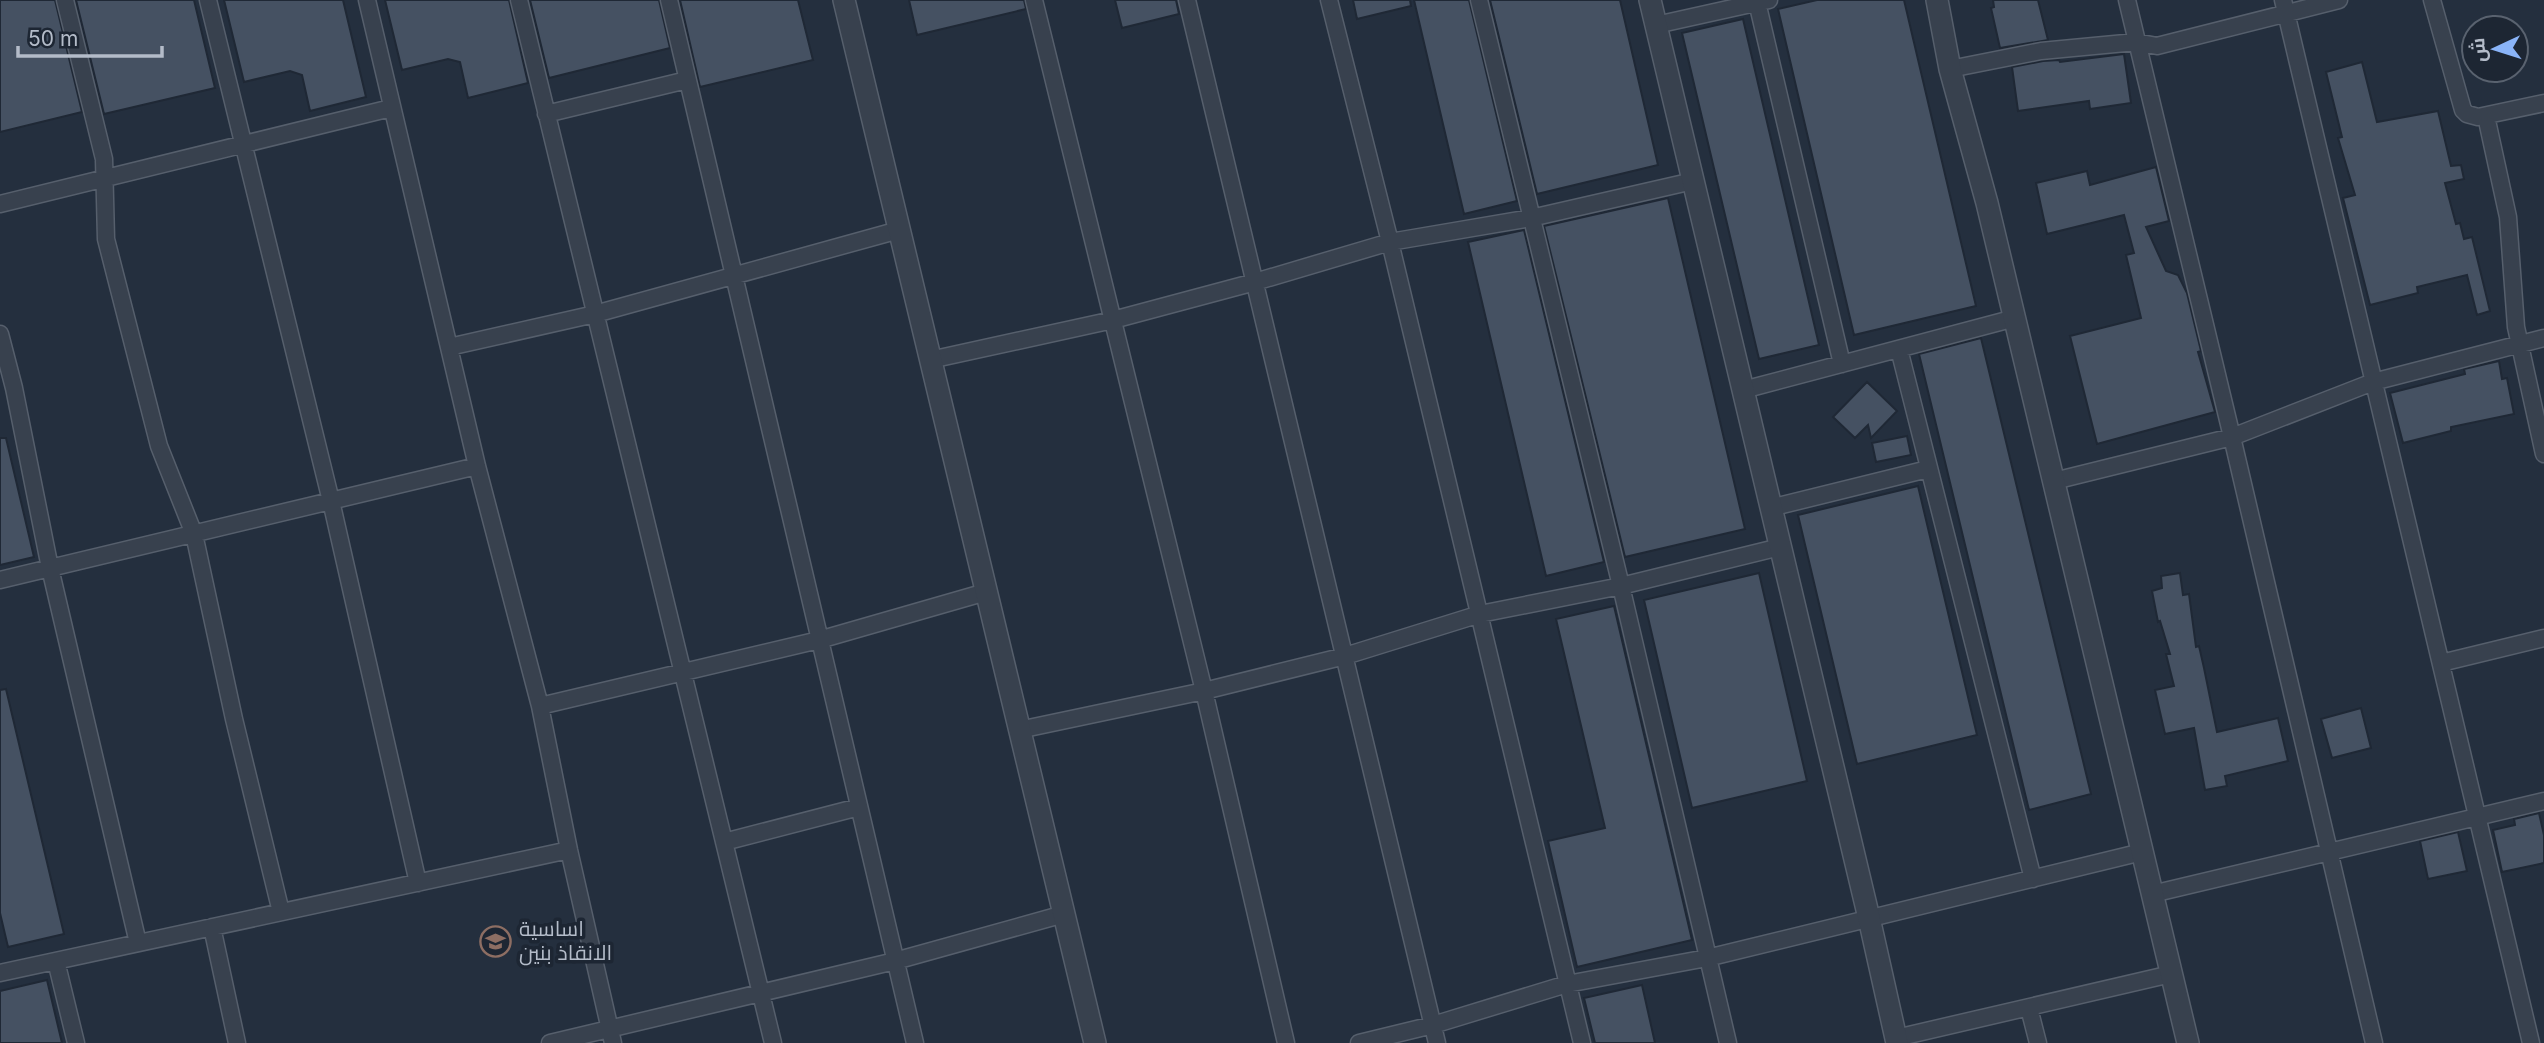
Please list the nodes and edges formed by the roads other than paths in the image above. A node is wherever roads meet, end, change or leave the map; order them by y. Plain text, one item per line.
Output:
1 (65, 0) edge
2 (208, 0) edge
3 (367, 0) edge
4 (519, 0) edge
5 (669, 0) edge
6 (844, 0) edge
7 (1034, 0) edge
8 (1187, 0) edge
9 (1329, 0) edge
10 (1479, 0) edge
11 (1650, 0) edge
12 (1937, 0) edge
13 (2127, 0) edge
14 (2339, 0) edge
15 (2432, 0) edge
16 (1763, 1) edge
17 (2285, 6) edge
18 (1656, 25) junction
19 (2136, 42) junction
20 (1950, 69) junction
21 (687, 80) junction
22 (2544, 103) edge
23 (391, 108) junction
24 (547, 114) junction
25 (2486, 116) junction
26 (242, 145) junction
27 (105, 179) junction
28 (1693, 181) junction
29 (0, 204) edge
30 (1531, 218) junction
31 (899, 230) junction
32 (1390, 242) junction
33 (735, 274) junction
34 (1255, 282) junction
35 (595, 314) junction
36 (2015, 318) junction
37 (1113, 320) junction
38 (0, 334) edge
39 (2544, 338) edge
40 (2519, 343) junction
41 (449, 346) junction
42 (1899, 349) junction
43 (930, 360) junction
44 (1842, 364) junction
45 (2373, 382) junction
46 (1744, 390) junction
47 (2232, 437) junction
48 (2544, 453) edge
49 (477, 466) junction
50 (1928, 469) junction
51 (2054, 481) junction
52 (331, 501) junction
53 (1770, 508) junction
54 (194, 534) junction
55 (1780, 547) junction
56 (50, 568) junction
57 (0, 580) edge
58 (1621, 586) junction
59 (986, 592) junction
60 (1480, 614) junction
61 (2544, 638) edge
62 (819, 639) junction
63 (1345, 656) junction
64 (2441, 663) junction
65 (683, 672) junction
66 (1204, 691) junction
67 (540, 706) junction
68 (1019, 730) junction
69 (2544, 801) edge
70 (859, 807) junction
71 (2477, 817) junction
72 (724, 842) junction
73 (569, 850) junction
74 (2329, 851) junction
75 (2142, 852) junction
76 (2033, 879) junction
77 (418, 883) junction
78 (2152, 894) junction
79 (281, 912) junction
80 (1064, 914) junction
81 (1870, 918) junction
82 (212, 927) junction
83 (138, 943) junction
84 (1707, 958) junction
85 (56, 961) junction
86 (895, 961) junction
87 (0, 971) edge
88 (2171, 974) junction
89 (1567, 984) junction
90 (761, 992) junction
91 (2029, 1008) junction
92 (1433, 1025) junction
93 (612, 1036) edge
94 (1897, 1040) edge
95 (76, 1043) edge
96 (237, 1043) edge
97 (550, 1043) edge
98 (773, 1043) edge
99 (915, 1043) edge
100 (1095, 1043) edge
101 (1286, 1043) edge
102 (1359, 1043) edge
103 (1437, 1043) edge
104 (1582, 1043) edge
105 (1728, 1043) edge
106 (2038, 1043) edge
107 (2188, 1043) edge
108 (2374, 1043) edge
109 (2532, 1043) edge

1 - 27 street
2 - 26 street
3 - 23 street
4 - 24 street
5 - 21 street
6 - 31 street
7 - 37 street
8 - 34 street
9 - 32 street
10 - 30 street
11 - 18 street
12 - 20 street
13 - 19 street
14 - 17 street
15 - 25 street
16 - 18 street
16 - 44 street
17 - 19 street
17 - 45 street
18 - 28 street
19 - 20 street
19 - 47 street
20 - 36 street
21 - 24 street
21 - 33 street
22 - 25 street
23 - 26 street
23 - 41 street
24 - 35 street
25 - 40 street
26 - 27 street
26 - 52 street
27 - 29 street
27 - 54 street
28 - 30 street
28 - 46 street
30 - 32 street
30 - 58 street
31 - 33 street
31 - 43 street
32 - 34 street
32 - 60 street
33 - 35 street
33 - 62 street
34 - 37 street
34 - 63 street
35 - 41 street
35 - 65 street
36 - 42 street
36 - 51 street
37 - 43 street
37 - 66 street
38 - 56 street
39 - 40 street
40 - 45 street
40 - 48 street
41 - 49 street
42 - 44 street
42 - 50 street
43 - 59 street
44 - 46 street
45 - 47 street
45 - 64 street
46 - 53 street
47 - 51 street
47 - 74 street
49 - 52 street
49 - 67 street
50 - 53 street
50 - 76 street
51 - 75 street
52 - 54 street
52 - 77 street
53 - 55 street
54 - 56 street
54 - 79 street
55 - 58 street
55 - 81 street
56 - 57 street
56 - 83 street
58 - 60 street
58 - 84 street
59 - 62 street
59 - 68 street
60 - 63 street
60 - 89 street
61 - 64 street
62 - 65 street
62 - 70 street
63 - 66 street
63 - 92 street
64 - 71 street
65 - 67 street
65 - 72 street
66 - 68 street
66 - 101 street
67 - 73 street
68 - 80 street
69 - 71 street
70 - 72 street
70 - 86 street
71 - 74 street
71 - 109 street
72 - 90 street
73 - 77 street
73 - 93 street
74 - 78 street
74 - 108 street
75 - 76 street
75 - 78 street
76 - 81 street
77 - 79 street
78 - 88 street
79 - 82 street
80 - 86 street
80 - 100 street
81 - 84 street
81 - 94 street
82 - 83 street
82 - 96 street
83 - 85 street
84 - 89 street
84 - 105 street
85 - 87 street
85 - 95 street
86 - 90 street
86 - 99 street
88 - 91 street
88 - 107 street
89 - 92 street
89 - 104 street
90 - 93 street
90 - 98 street
91 - 94 street
91 - 106 street
92 - 102 street
92 - 103 street
93 - 97 street

